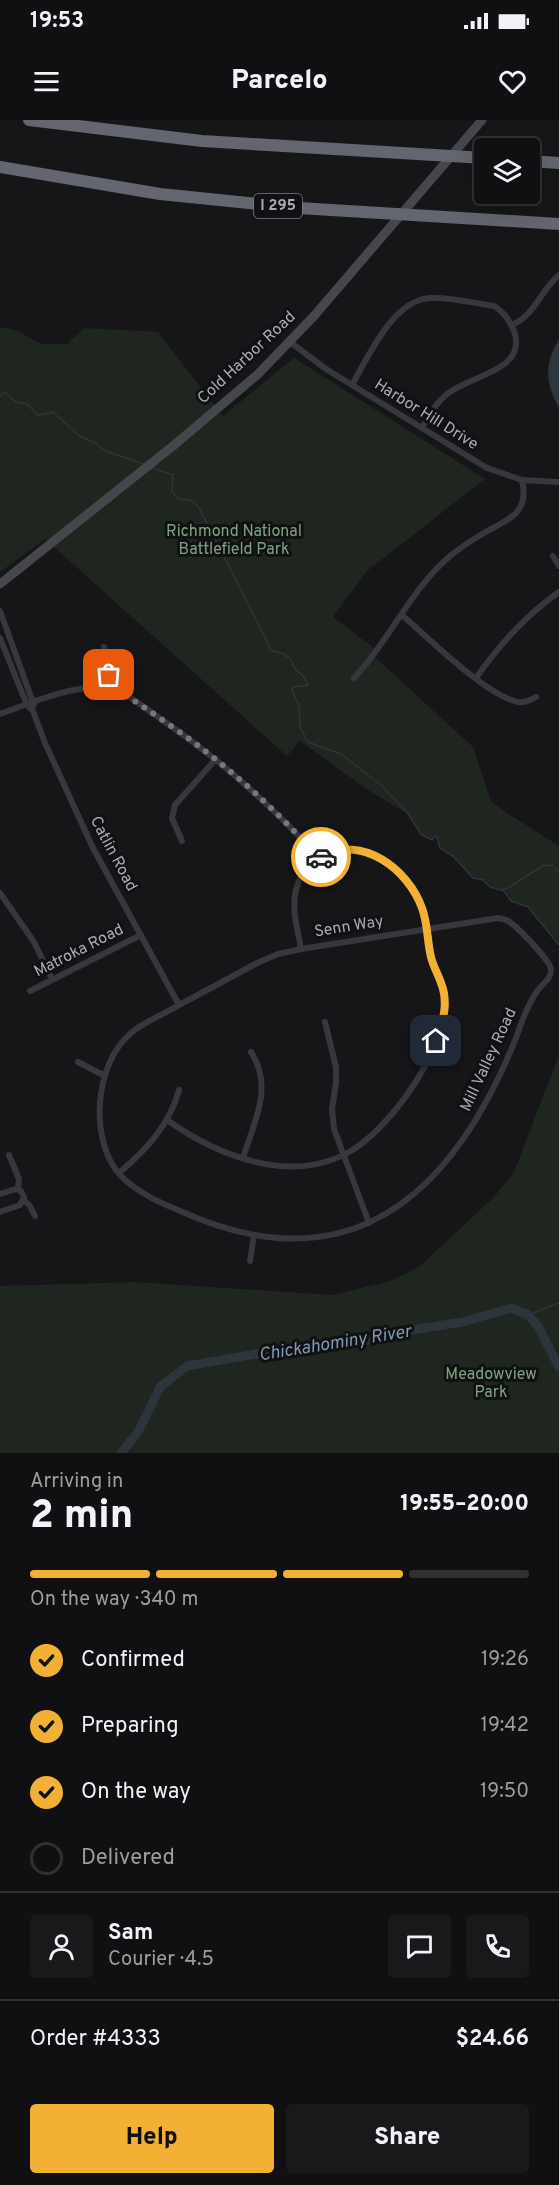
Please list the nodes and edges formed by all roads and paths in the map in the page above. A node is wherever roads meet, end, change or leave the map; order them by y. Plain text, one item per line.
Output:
1 (29, 120) edge
2 (53, 120) edge
3 (479, 124) edge
4 (70, 126) junction
5 (474, 157) edge
6 (540, 162) edge
7 (559, 163) edge
8 (0, 168) edge
9 (559, 224) edge
10 (559, 274) edge
11 (512, 325) junction
12 (290, 342) junction
13 (352, 385) junction
14 (422, 428) junction
15 (522, 480) junction
16 (559, 482) edge
17 (553, 556) dead end
18 (559, 566) edge
19 (0, 584) edge
20 (559, 592) edge
21 (0, 611) edge
22 (402, 615) junction
23 (0, 638) edge
24 (104, 647) dead end
25 (354, 678) dead end
26 (476, 678) junction
27 (109, 689) junction
28 (536, 698) dead end
29 (34, 702) junction
30 (27, 705) junction
31 (33, 711) junction
32 (0, 714) edge
33 (216, 759) junction
34 (182, 841) dead end
35 (319, 858) junction
36 (0, 893) edge
37 (427, 929) junction
38 (141, 935) junction
39 (528, 940) joint
40 (301, 949) junction
41 (52, 979) junction
42 (30, 991) dead end
43 (179, 1005) junction
44 (325, 1022) dead end
45 (251, 1052) dead end
46 (78, 1062) dead end
47 (105, 1076) junction
48 (179, 1090) dead end
49 (167, 1120) junction
50 (9, 1155) dead end
51 (343, 1155) junction
52 (243, 1158) junction
53 (119, 1173) junction
54 (18, 1189) junction
55 (0, 1194) edge
56 (24, 1200) junction
57 (0, 1212) edge
58 (35, 1216) dead end
59 (369, 1223) junction
60 (254, 1235) junction
61 (250, 1261) dead end

1 - 4 highway
2 - 4 highway
3 - 12 main road, Cold Harbor Road
4 - 5 highway
6 - 7 highway
8 - 9 highway, I 295
10 - 11 street
11 - 13 street
11 - 14 street
12 - 13 street, Harbor Hill Drive
12 - 19 main road, Cold Harbor Road
13 - 14 street, Harbor Hill Drive
14 - 15 street, Harbor Hill Drive
15 - 16 street, Harbor Hill Drive
15 - 22 street
17 - 18 street
20 - 26 street
21 - 29 street, Catlin Road
22 - 25 street
22 - 26 street
23 - 30 street, Catlin Road
24 - 27 street
26 - 28 street
27 - 29 street
27 - 33 street
29 - 30 street
29 - 31 street, Catlin Road
30 - 31 street, Catlin Road
30 - 32 street
31 - 38 street, Catlin Road
33 - 34 street
33 - 35 street
35 - 37 street
35 - 40 street
36 - 41 street
37 - 39 street, Senn Way
37 - 40 street, Senn Way
37 - 51 street
38 - 41 street, Matroka Road
38 - 43 street, Catlin Road
39 - 59 street, Mill Valley Road
40 - 43 street, Senn Way
41 - 42 street, Matroka Road
43 - 47 street, Mill Valley Road
44 - 51 street
45 - 52 street
46 - 47 street
47 - 53 street, Mill Valley Road
48 - 49 street
49 - 52 street
49 - 53 street
50 - 54 street
51 - 52 street
51 - 59 street
53 - 60 street, Mill Valley Road
54 - 55 street
54 - 56 street
56 - 57 street
56 - 58 street
59 - 60 street, Mill Valley Road
60 - 61 street

